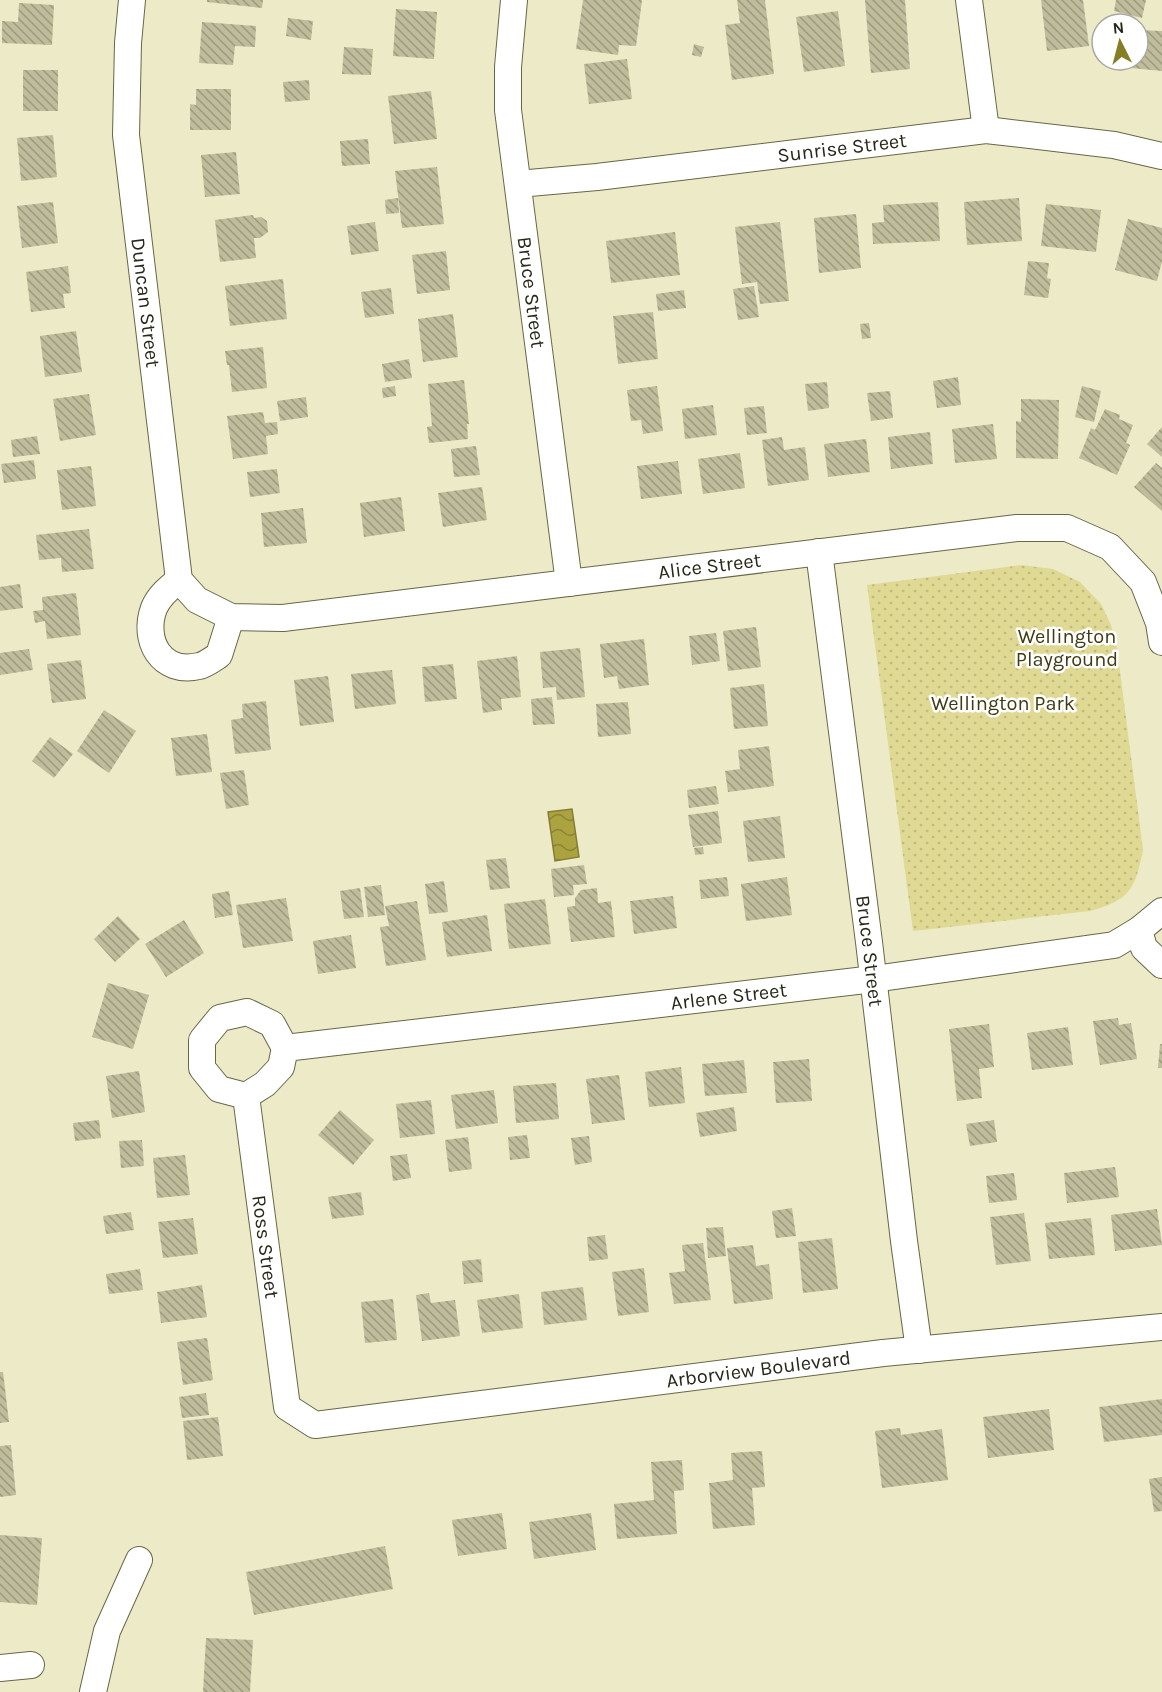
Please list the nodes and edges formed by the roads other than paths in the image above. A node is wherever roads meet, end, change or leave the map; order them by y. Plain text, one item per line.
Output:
1 (132, 0) edge
2 (514, 0) edge
3 (969, 0) edge
4 (987, 130) junction
5 (1162, 156) edge
6 (518, 184) junction
7 (819, 552) junction
8 (179, 580) junction
9 (569, 583) junction
10 (231, 617) junction
11 (1162, 642) edge
12 (1162, 911) edge
13 (1139, 930) junction
14 (1162, 965) edge
15 (874, 980) junction
16 (285, 1048) junction
17 (246, 1096) junction
18 (1162, 1327) edge
19 (919, 1350) junction
20 (355, 1421) joint
21 (139, 1560) dead end
22 (31, 1665) dead end
23 (0, 1668) edge
24 (93, 1692) edge

1 - 8 street, Duncan Street
2 - 6 street, Bruce Street
3 - 4 street
4 - 5 street, Sunrise Street
4 - 6 street, Sunrise Street
6 - 9 street, Bruce Street
7 - 9 street, Alice Street
7 - 11 street, Alice Street
7 - 15 street, Bruce Street
8 - 10 street, Alice Street
8 - 10 street
9 - 10 street, Alice Street
12 - 13 street, Arlene Street
13 - 14 street
13 - 15 street, Arlene Street
15 - 16 street, Arlene Street
15 - 19 street, Bruce Street
16 - 17 street
16 - 17 street
17 - 20 street, Ross Street
18 - 19 street, Arborview Boulevard
19 - 20 street, Arborview Boulevard
21 - 24 street
22 - 23 street

